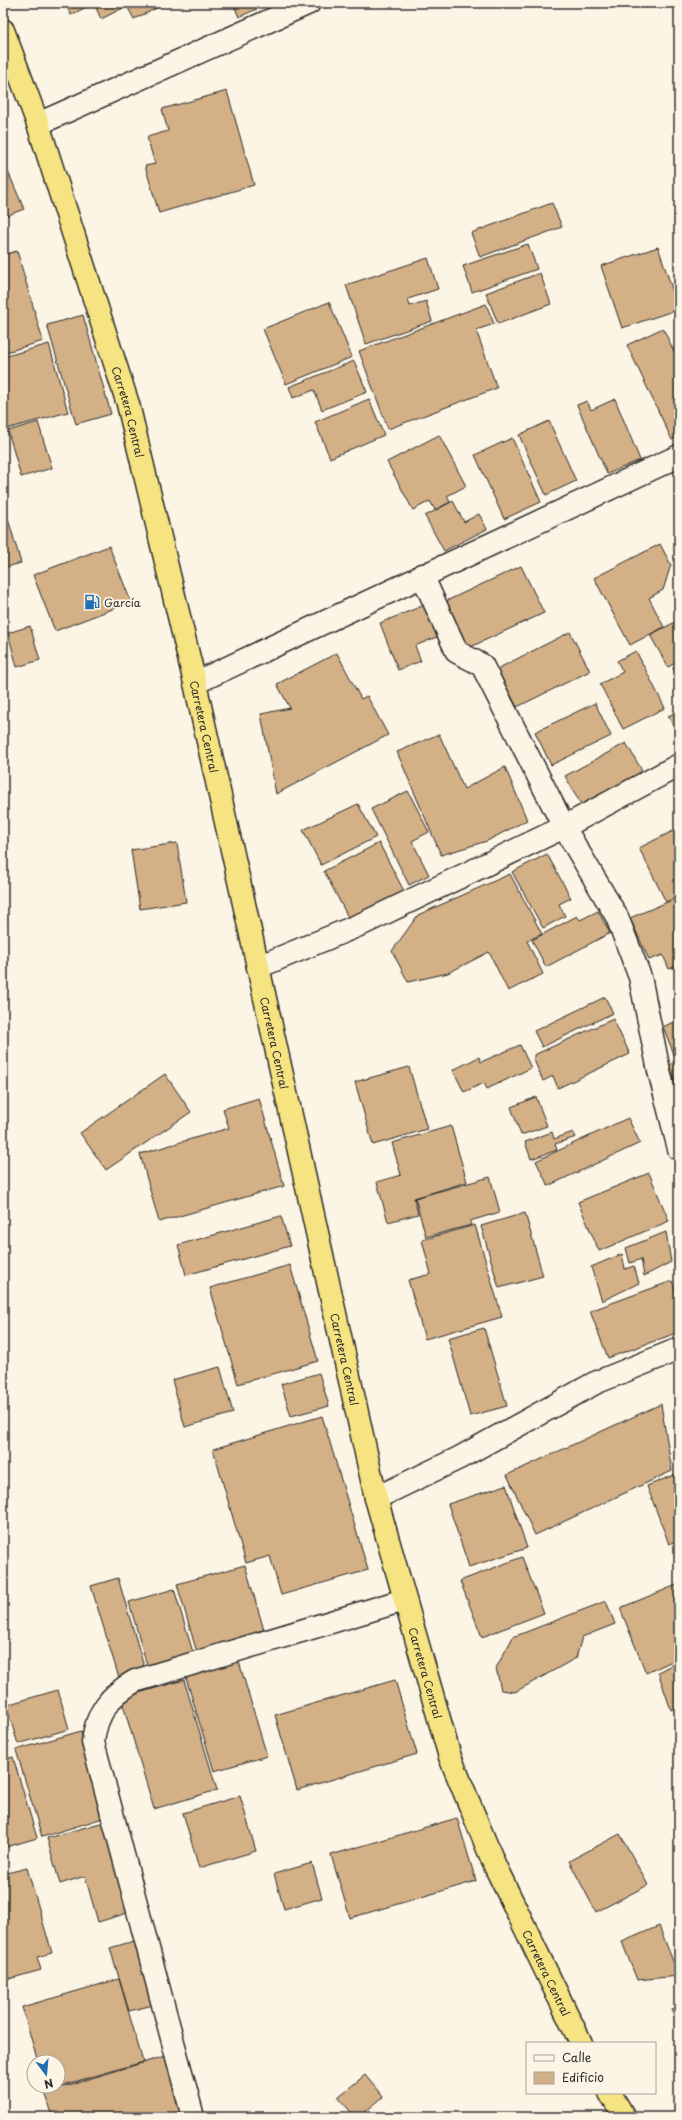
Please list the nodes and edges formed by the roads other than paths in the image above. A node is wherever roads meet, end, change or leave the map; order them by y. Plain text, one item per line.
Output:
1 (309, 3) edge
2 (3, 30) edge
3 (38, 124) junction
4 (679, 456) edge
5 (422, 576) junction
6 (195, 683) junction
7 (679, 765) edge
8 (564, 827) junction
9 (258, 967) junction
10 (679, 1149) edge
11 (679, 1349) edge
12 (376, 1498) junction
13 (404, 1600) junction
14 (581, 2042) edge
15 (611, 2094) edge
16 (192, 2117) edge
17 (624, 2117) edge

1 - 3 street
2 - 3 highway, Carretera Central
3 - 6 highway, Carretera Central
4 - 5 street
5 - 6 street
5 - 8 street
6 - 9 highway, Carretera Central
7 - 8 street
8 - 9 street
8 - 10 street
9 - 12 highway, Carretera Central
11 - 12 street
12 - 13 highway, Carretera Central
13 - 14 highway, Carretera Central
13 - 16 street
15 - 17 highway

